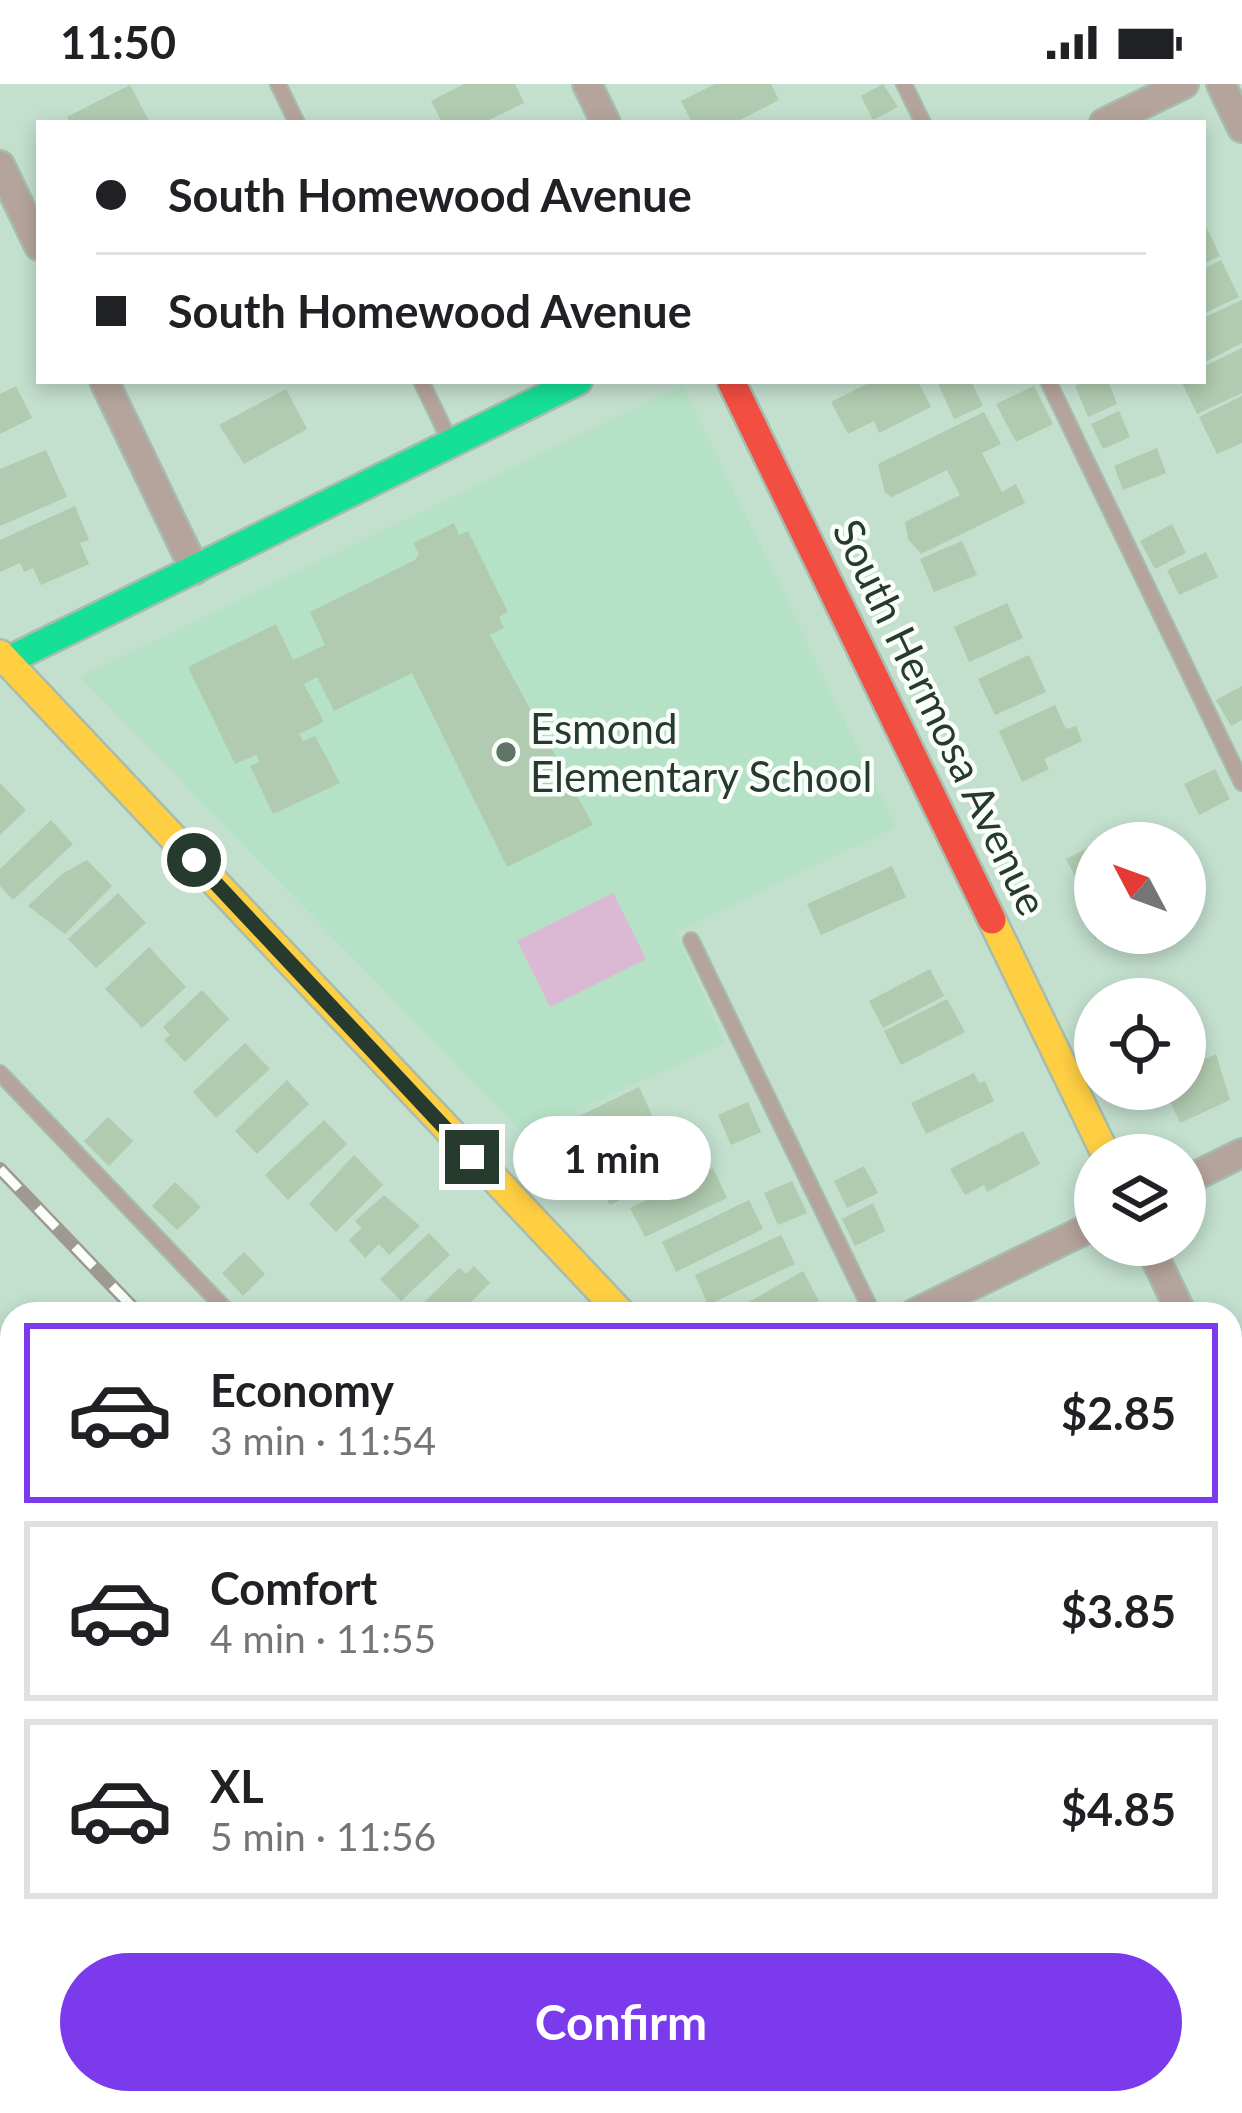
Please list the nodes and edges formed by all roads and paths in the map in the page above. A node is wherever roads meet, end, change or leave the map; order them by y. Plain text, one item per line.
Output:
1 (278, 84) edge
2 (587, 84) edge
3 (904, 84) edge
4 (1184, 84) edge
5 (1220, 84) edge
6 (296, 120) edge
7 (605, 120) edge
8 (922, 120) edge
9 (1110, 120) edge
10 (1242, 128) edge
11 (0, 165) edge
12 (36, 240) edge
13 (105, 384) edge
14 (422, 384) edge
15 (572, 384) edge
16 (732, 384) edge
17 (1049, 384) edge
18 (452, 444) junction
19 (195, 570) junction
20 (3, 658) edge
21 (1242, 783) edge
22 (691, 940) dead end
23 (0, 1072) edge
24 (1096, 1134) edge
25 (1242, 1153) edge
26 (1206, 1171) edge
27 (1074, 1235) edge
28 (1159, 1266) edge
29 (219, 1302) edge
30 (611, 1302) edge
31 (867, 1302) edge
32 (938, 1302) edge
33 (1176, 1302) edge

1 - 6 lane
2 - 7 street
3 - 8 lane
4 - 9 street
5 - 10 street
11 - 12 street
13 - 19 street
14 - 18 lane
15 - 18 street
16 - 24 street, South Hermosa Avenue
17 - 21 lane
18 - 19 street
19 - 20 street
20 - 30 street
22 - 31 lane
23 - 29 lane
25 - 26 street
27 - 32 street
28 - 33 street

